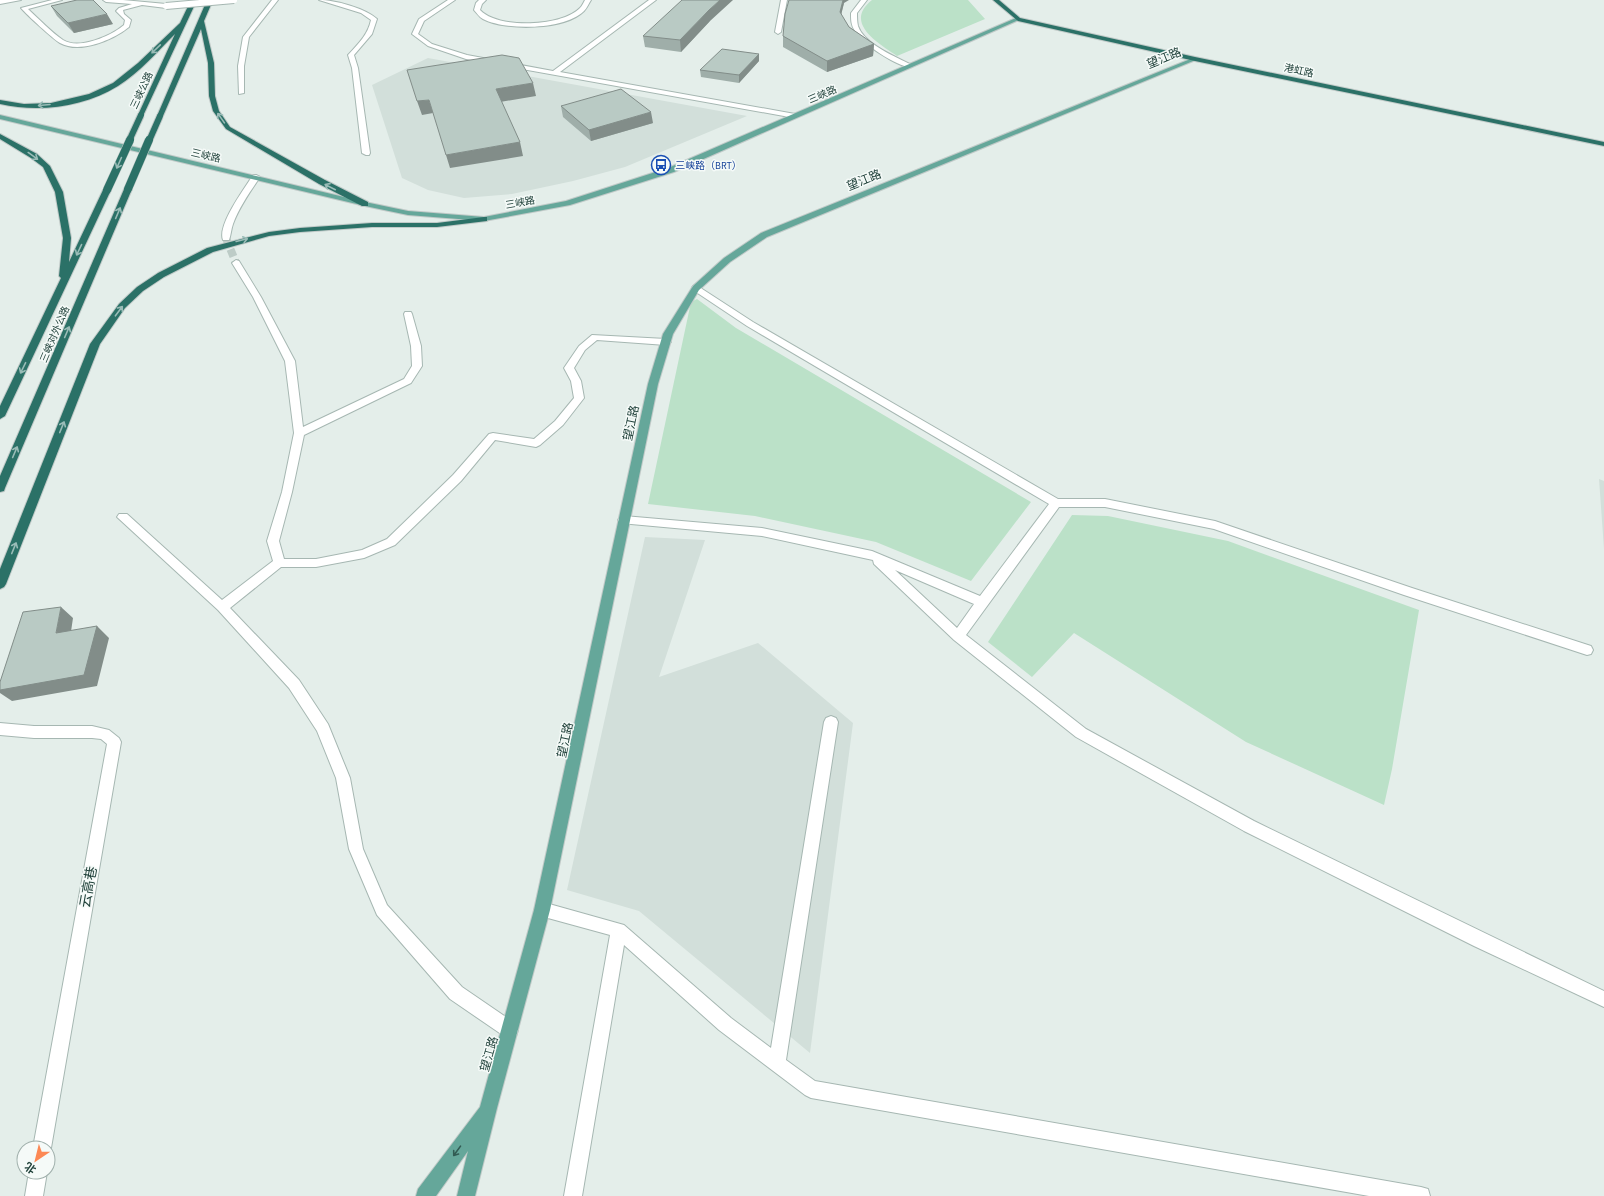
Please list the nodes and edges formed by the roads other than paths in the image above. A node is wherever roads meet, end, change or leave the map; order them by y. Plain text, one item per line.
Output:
1 (18, 0) edge
2 (59, 0) edge
3 (106, 0) edge
4 (194, 0) edge
5 (210, 0) edge
6 (234, 0) edge
7 (275, 0) edge
8 (322, 0) edge
9 (452, 0) edge
10 (483, 0) edge
11 (588, 0) edge
12 (653, 0) edge
13 (784, 0) edge
14 (864, 0) edge
15 (996, 0) edge
16 (0, 2) edge
17 (140, 4) junction
18 (1018, 19) junction
19 (185, 22) junction
20 (202, 22) junction
21 (778, 32) dead end
22 (1196, 59) junction
23 (910, 66) junction
24 (554, 73) junction
25 (241, 93) dead end
26 (0, 102) edge
27 (795, 116) junction
28 (0, 117) edge
29 (0, 136) edge
30 (1604, 144) edge
31 (366, 152) dead end
32 (256, 177) junction
33 (108, 190) joint
34 (365, 204) junction
35 (484, 218) junction
36 (226, 238) tunnel mouth
37 (236, 263) tunnel mouth
38 (62, 286) junction
39 (696, 288) junction
40 (408, 314) dead end
41 (666, 342) junction
42 (0, 416) edge
43 (299, 433) junction
44 (0, 488) edge
45 (1056, 503) junction
46 (123, 517) dead end
47 (624, 520) junction
48 (872, 555) junction
49 (279, 563) junction
50 (0, 584) edge
51 (982, 602) junction
52 (222, 607) junction
53 (958, 636) junction
54 (1587, 650) dead end
55 (831, 722) dead end
56 (0, 729) edge
57 (542, 910) junction
58 (619, 930) junction
59 (1604, 999) edge
60 (510, 1030) junction
61 (777, 1064) junction
62 (488, 1108) junction
63 (43, 1140) edge
64 (37, 1180) edge
65 (34, 1196) edge
66 (425, 1196) edge
67 (466, 1196) edge
68 (573, 1196) edge
69 (1421, 1196) edge

1 - 16 street
2 - 17 street
3 - 17 street
4 - 19 highway, 三峡公路
5 - 20 highway
6 - 17 street, bridge
7 - 25 street
8 - 31 street
9 - 24 street
10 - 11 street
12 - 24 street
13 - 21 street
14 - 23 street
15 - 18 highway, 港虹路
18 - 22 highway, 港虹路
18 - 23 main road, 三峡路
19 -> 26 highway
19 -> 33 highway, 三峡公路, bridge
34 -> 20 highway
44 -> 20 highway, 三峡对外公路, bridge
22 - 30 highway, 港虹路
22 - 39 main road, 望江路
23 - 27 main road, 三峡路
24 - 27 street
27 - 35 main road, 三峡路
28 - 32 main road, 三峡路
29 -> 38 highway
32 - 34 main road, 三峡路
32 - 36 street
33 -> 38 highway, 三峡对外公路
34 - 35 main road, 三峡路
50 -> 35 highway
37 - 43 street
38 -> 42 highway, 三峡对外公路
39 - 41 main road, 望江路
39 - 45 street
40 - 43 street
41 - 47 main road, 望江路
41 - 49 street
43 - 49 street
45 - 51 street
45 - 54 street
46 - 52 street
47 - 48 street
47 - 57 main road, 望江路
48 - 51 street
48 - 53 street
49 - 52 street
51 - 53 street
52 - 60 street
53 - 59 street
55 - 61 street
56 - 63 street, 云高巷
57 - 58 street
57 - 60 main road, 望江路
58 - 61 street
58 - 68 street
60 - 62 main road, 望江路
61 - 69 street
62 -> 66 main road
62 - 67 main road, 望江路
64 - 65 street

